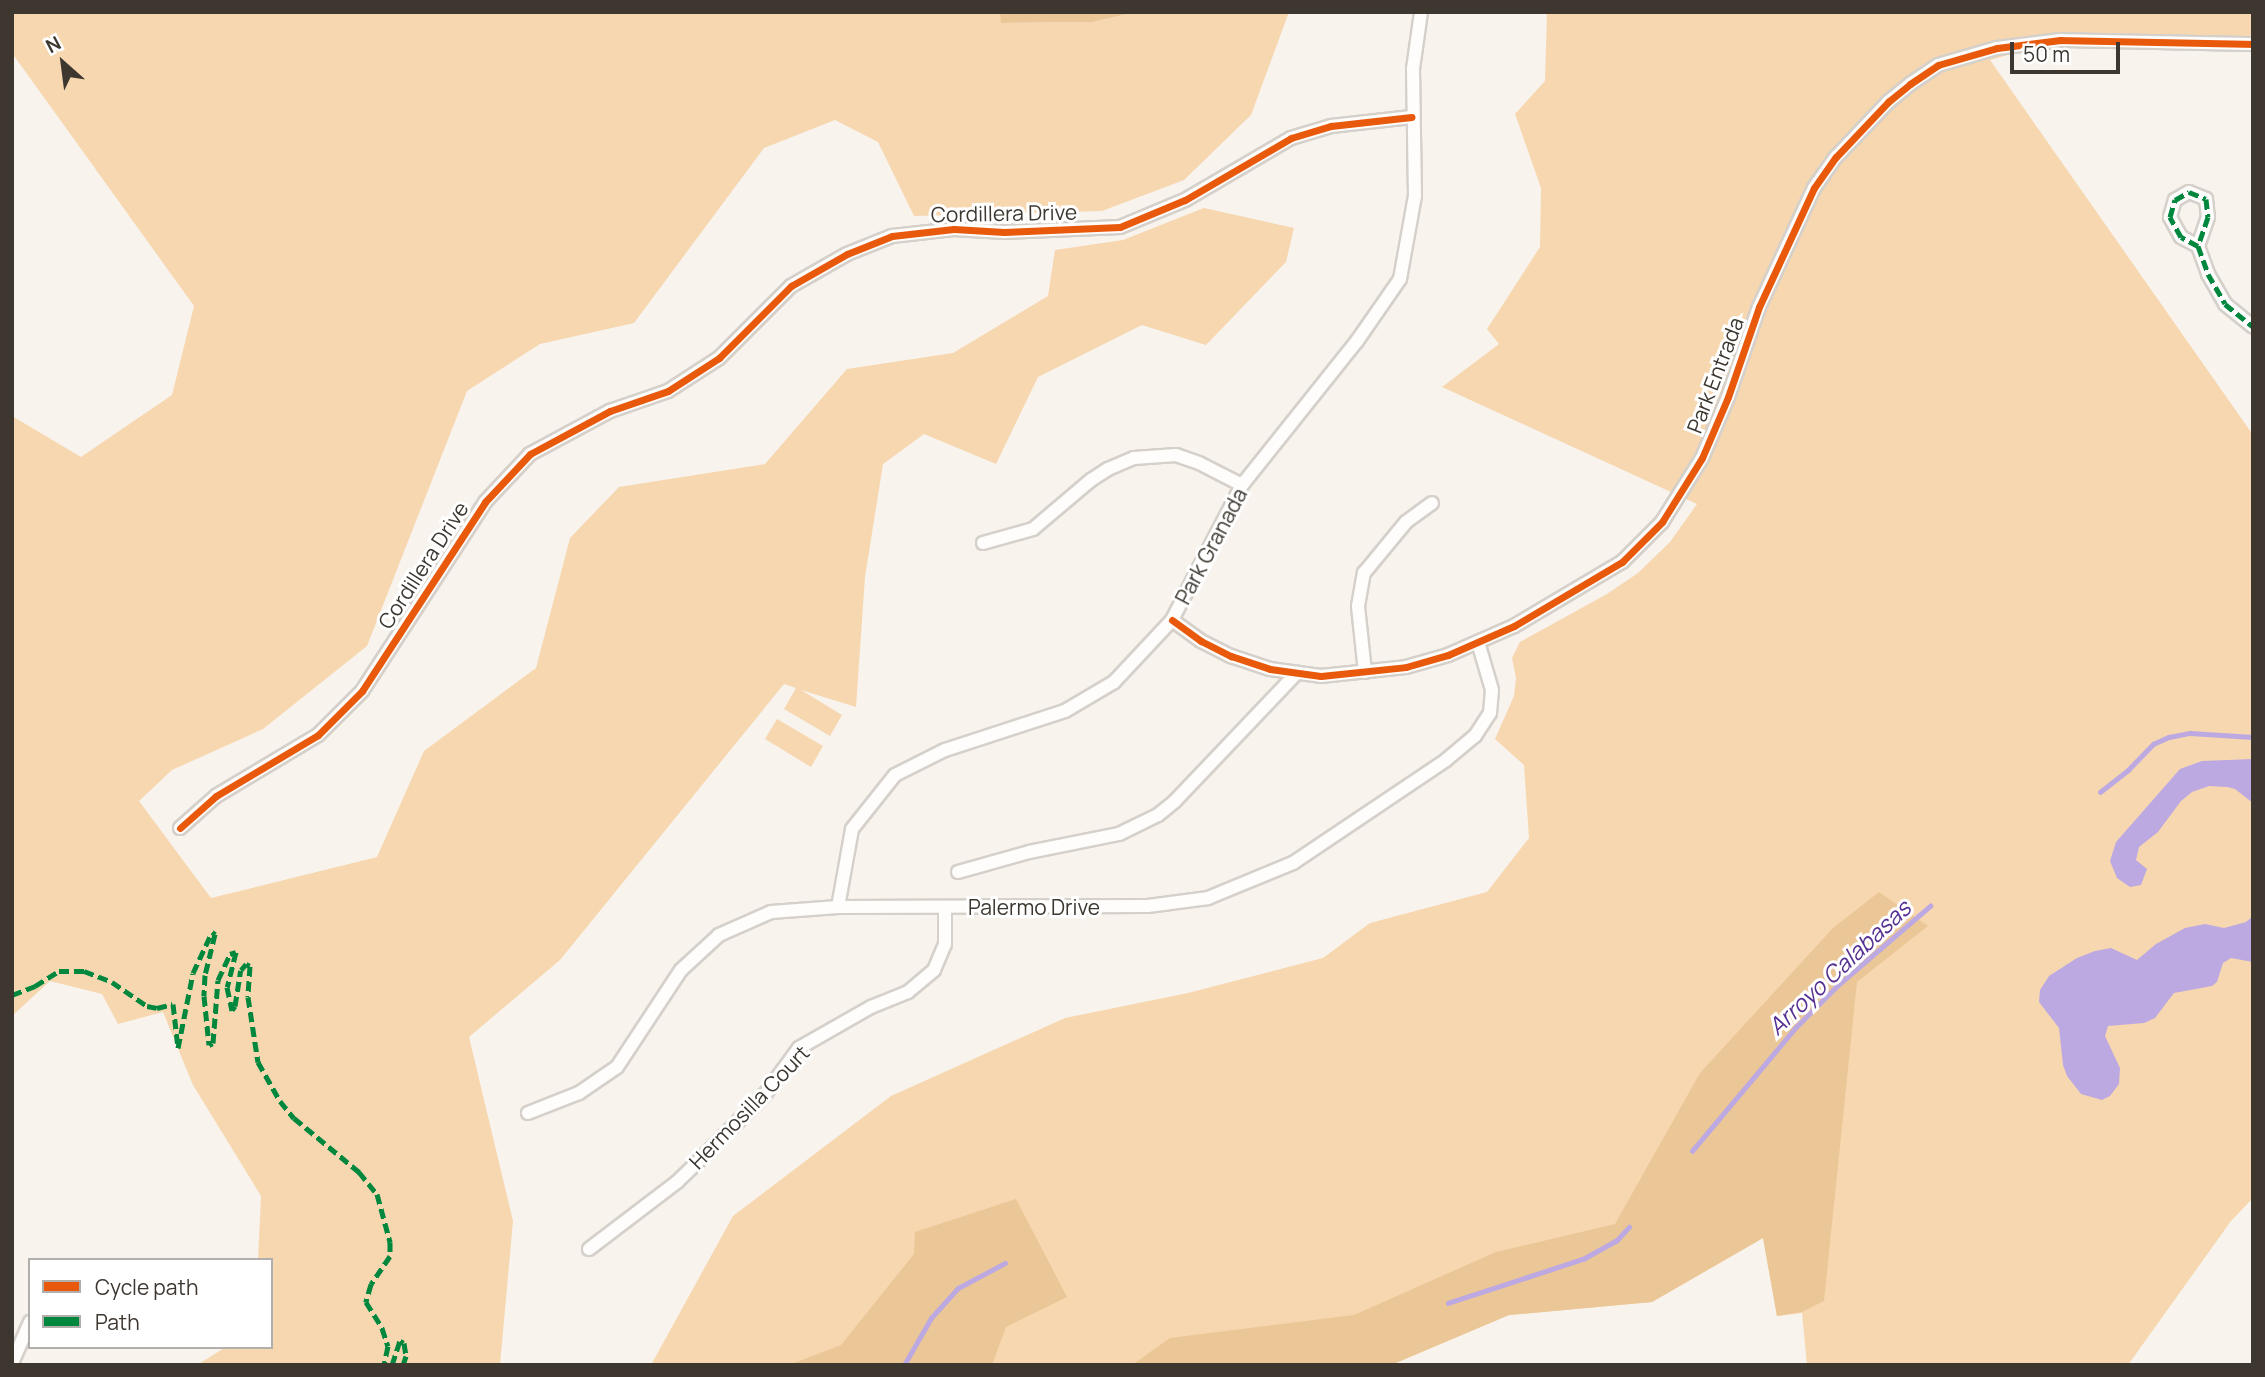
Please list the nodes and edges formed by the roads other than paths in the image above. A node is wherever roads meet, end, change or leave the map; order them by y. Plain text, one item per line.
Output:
1 (1421, 12) edge
2 (2253, 44) edge
3 (1411, 117) junction
4 (2198, 246) dead end
5 (2253, 327) edge
6 (1242, 485) junction
7 (1432, 503) dead end
8 (983, 543) dead end
9 (1172, 620) junction
10 (1478, 642) junction
11 (1365, 672) junction
12 (1297, 673) junction
13 (180, 828) dead end
14 (958, 872) dead end
15 (838, 907) junction
16 (945, 908) junction
17 (528, 1113) dead end
18 (589, 1249) dead end
19 (28, 1326) edge
20 (12, 1363) edge

1 - 3 street, Park Granada
2 - 10 street, Park Entrada
3 - 6 street, Park Granada
3 - 13 street, Cordillera Drive
4 - 5 street
6 - 8 street
6 - 9 street, Park Granada
7 - 11 street
9 - 12 street, Park Entrada
9 - 15 street, Park Granada
10 - 11 street, Park Entrada
10 - 16 street, Palermo Drive
11 - 12 street, Park Entrada
12 - 14 street
15 - 16 street, Palermo Drive
15 - 17 street, Palermo Drive
16 - 18 street, Hermosilla Court
19 - 20 street

